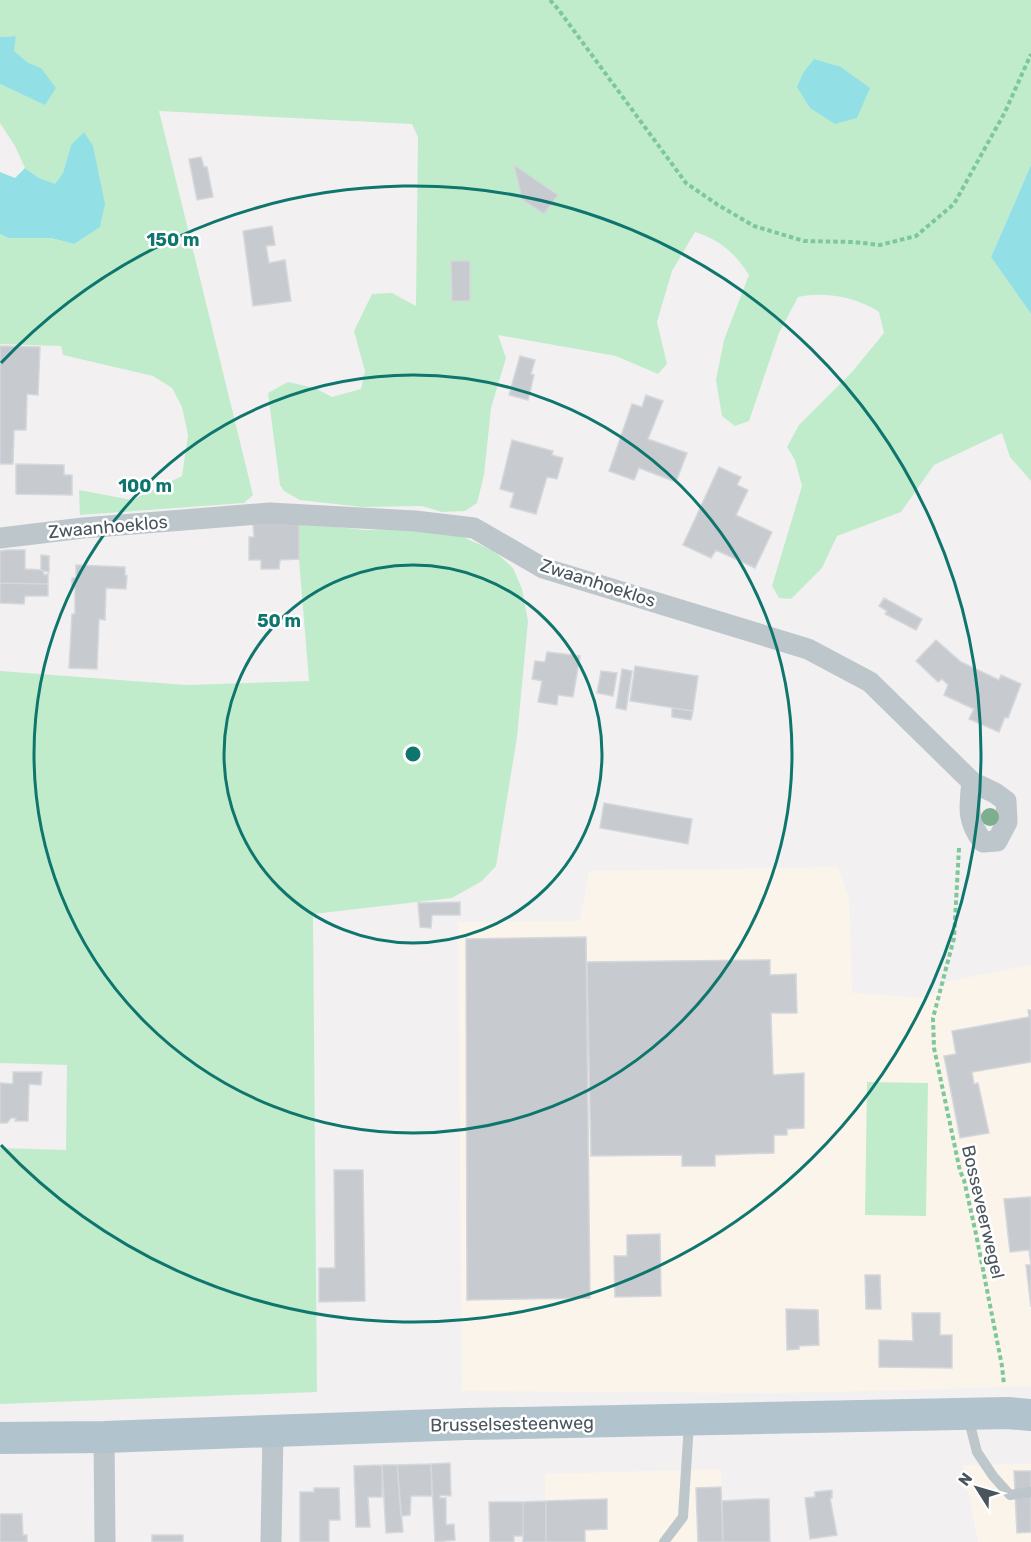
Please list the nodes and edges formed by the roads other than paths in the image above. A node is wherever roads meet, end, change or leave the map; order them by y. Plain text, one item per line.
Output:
1 (0, 538) edge
2 (972, 782) junction
3 (967, 1414) junction
4 (1023, 1414) edge
5 (689, 1420) junction
6 (273, 1432) junction
7 (104, 1437) junction
8 (0, 1438) edge
9 (1031, 1492) edge
10 (105, 1542) edge
11 (271, 1542) edge
12 (664, 1542) edge

1 - 2 street, Zwaanhoeklos
2 - 2 street, Zwaanhoeklos
3 - 4 main road, Brusselsesteenweg
3 - 5 main road, Brusselsesteenweg
3 - 9 lane
5 - 6 main road, Brusselsesteenweg
5 - 12 lane
6 - 7 main road, Brusselsesteenweg
6 - 11 street
7 - 8 main road, Brusselsesteenweg
7 - 10 street

